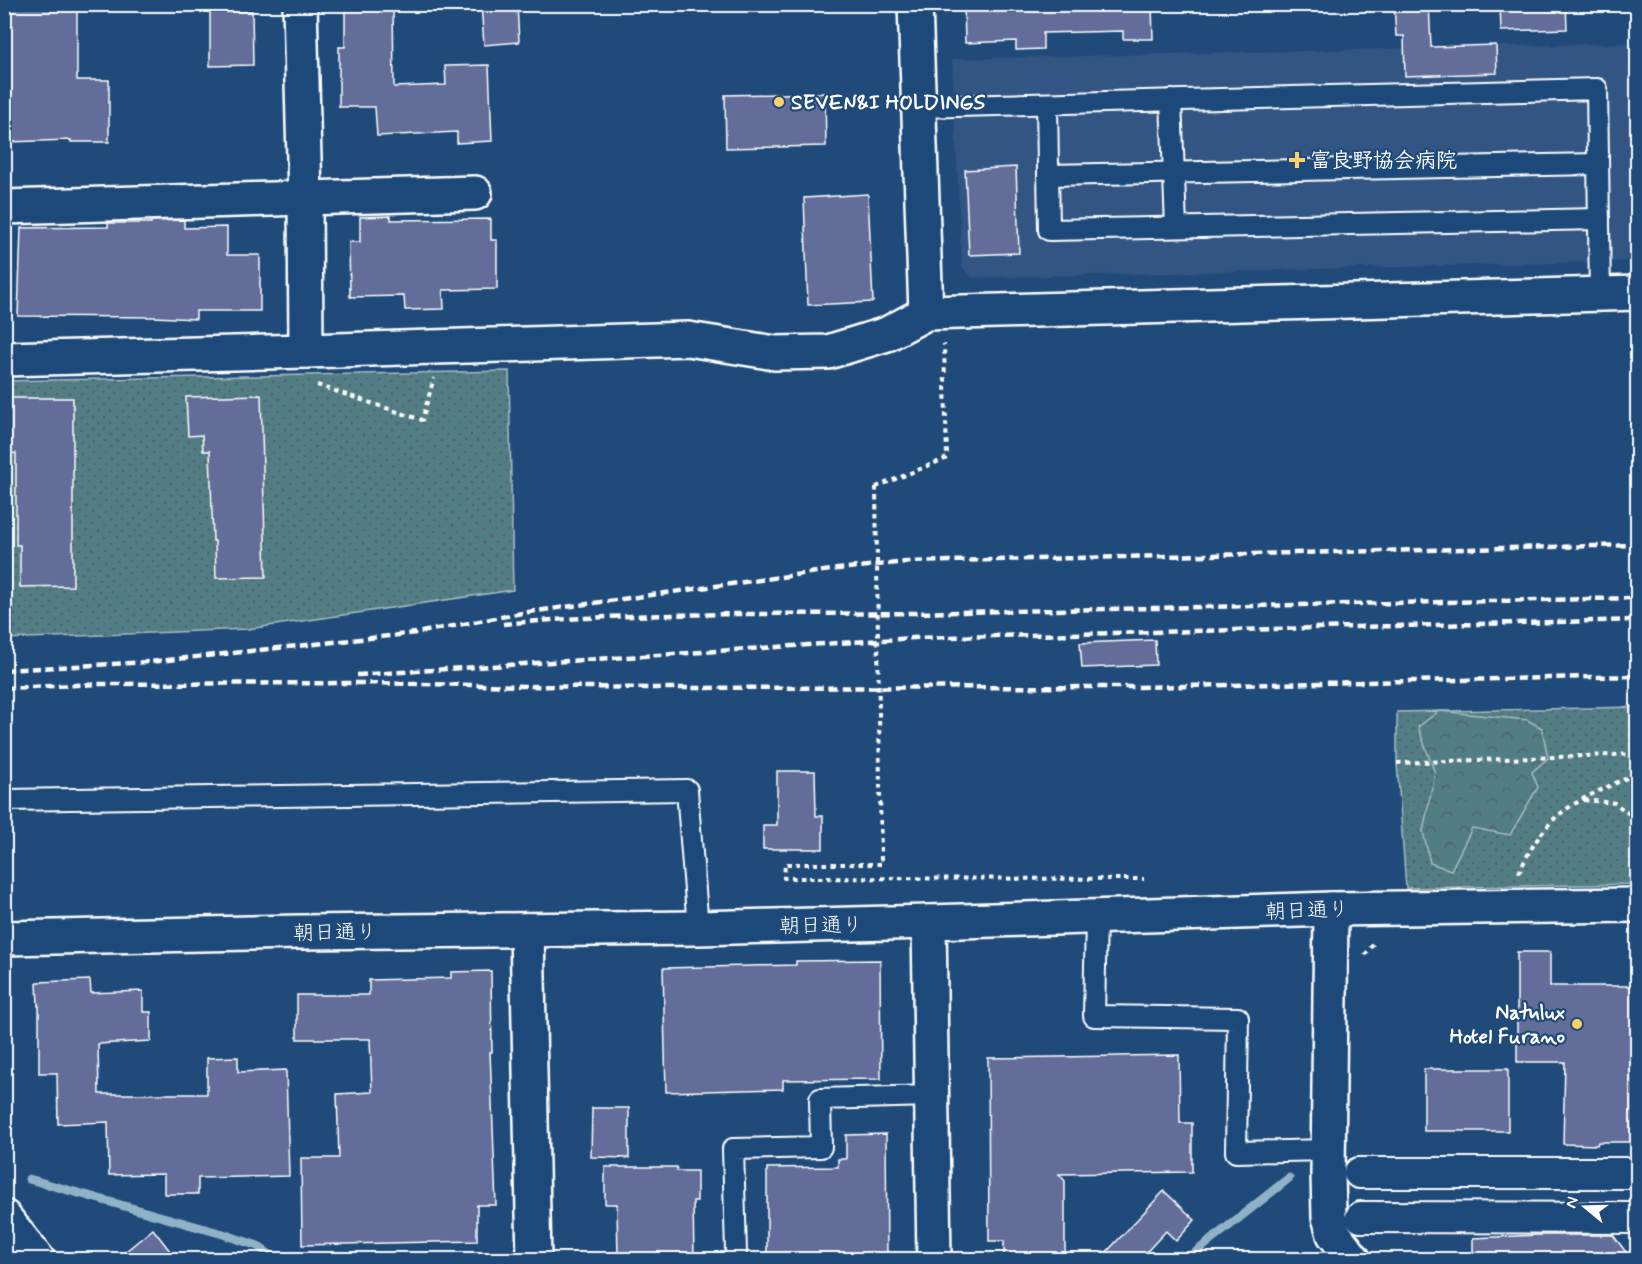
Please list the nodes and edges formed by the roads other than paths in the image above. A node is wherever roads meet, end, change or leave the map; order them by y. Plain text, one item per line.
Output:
1 (300, 4) edge
2 (915, 4) edge
3 (1171, 100) junction
4 (1047, 104) junction
5 (919, 107) junction
6 (1598, 164) junction
7 (1174, 172) junction
8 (1048, 175) junction
9 (475, 193) dead end
10 (305, 198) junction
11 (4, 207) edge
12 (1599, 219) junction
13 (1176, 227) junction
14 (1638, 293) edge
15 (1600, 294) junction
16 (926, 313) junction
17 (306, 351) junction
18 (4, 358) edge
19 (4, 800) edge
20 (1638, 906) edge
21 (1330, 909) junction
22 (1096, 916) junction
23 (929, 922) junction
24 (698, 928) junction
25 (527, 930) junction
26 (4, 938) edge
27 (932, 1096) junction
28 (1328, 1150) junction
29 (1359, 1173) dead end
30 (1638, 1173) edge
31 (1361, 1216) dead end
32 (4, 1217) edge
33 (1638, 1218) edge
34 (736, 1252) dead end
35 (38, 1260) edge
36 (534, 1260) edge
37 (934, 1260) edge
38 (1354, 1260) edge

1 - 10 street
2 - 5 street
3 - 4 lane
3 - 6 lane
3 - 7 lane
4 - 5 lane
4 - 8 lane
5 - 16 street
6 - 7 lane
6 - 12 lane
7 - 8 lane
7 - 13 lane
8 - 13 lane
9 - 10 street
10 - 11 street
10 - 17 street
12 - 13 lane
12 - 15 lane
14 - 15 street
15 - 16 street
16 - 17 street
17 - 18 street
19 - 24 lane
20 - 21 street, 朝日通り
21 - 22 street, 朝日通り
21 - 28 street
22 - 23 street, 朝日通り
22 - 28 lane
23 - 24 street, 朝日通り
23 - 27 street
24 - 25 street, 朝日通り
25 - 26 street, 朝日通り
25 - 36 street
27 - 34 lane
27 - 37 street
28 - 38 street
29 - 30 street
31 - 33 street
32 - 35 street

